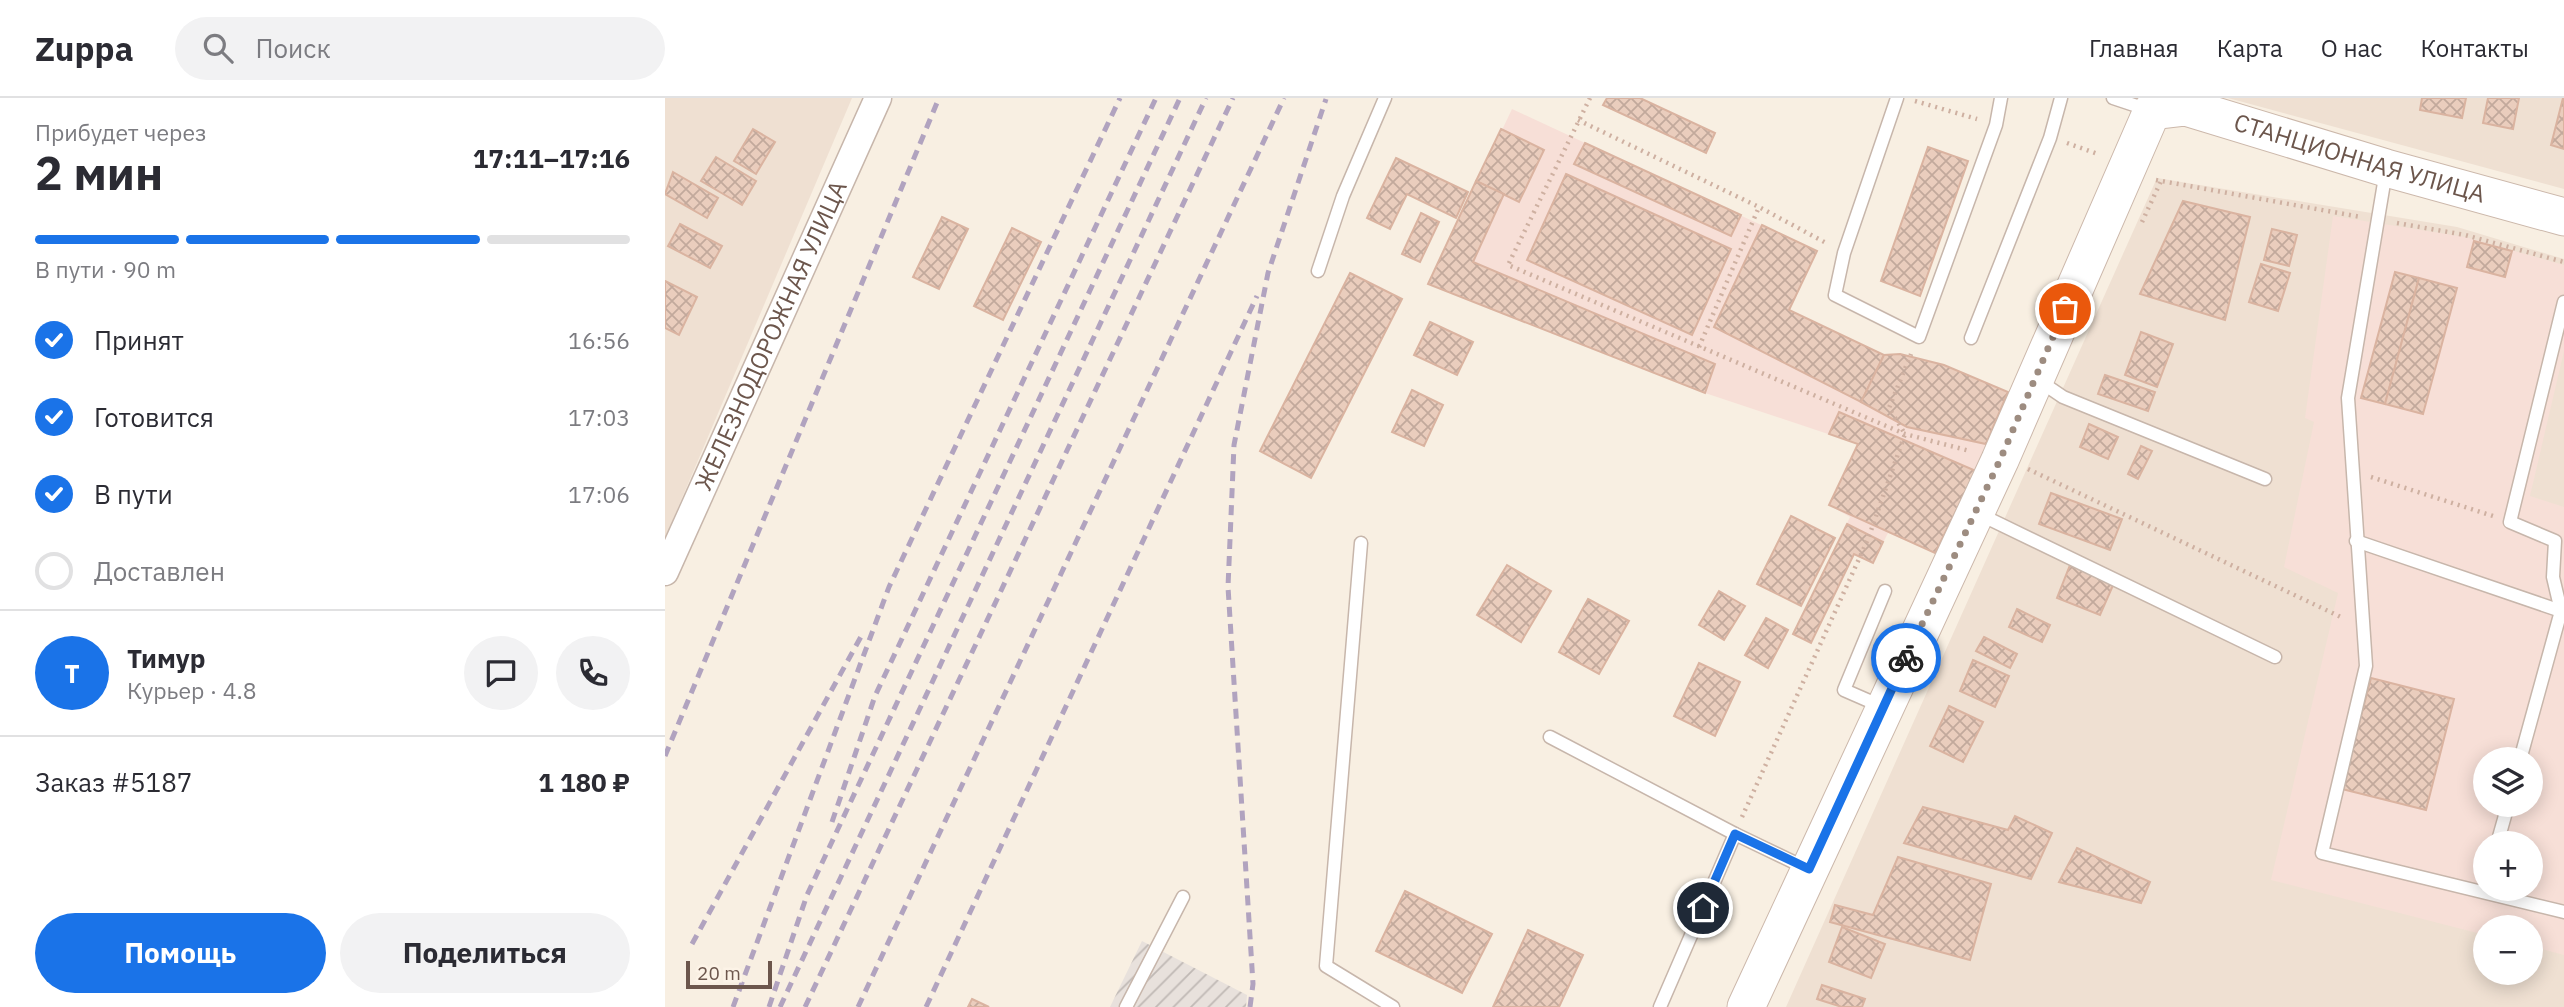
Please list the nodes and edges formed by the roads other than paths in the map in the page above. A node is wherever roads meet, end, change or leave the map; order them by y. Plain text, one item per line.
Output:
1 (878, 98) edge
2 (1385, 98) edge
3 (1897, 98) edge
4 (2001, 98) edge
5 (2061, 98) edge
6 (2113, 98) edge
7 (2176, 105) edge
8 (2386, 168) junction
9 (2564, 217) edge
10 (1318, 271) dead end
11 (2564, 302) edge
12 (1971, 338) dead end
13 (2035, 378) junction
14 (2265, 479) dead end
15 (1973, 512) junction
16 (2357, 541) junction
17 (1361, 543) dead end
18 (665, 572) edge
19 (1885, 591) dead end
20 (2563, 612) edge
21 (2275, 657) dead end
22 (1884, 707) junction
23 (1550, 737) dead end
24 (2524, 747) edge
25 (1735, 834) junction
26 (1809, 869) junction
27 (2473, 888) edge
28 (1183, 897) dead end
29 (2528, 901) edge
30 (2563, 909) edge
31 (1126, 1007) edge
32 (1393, 1007) edge
33 (1660, 1007) edge
34 (1746, 1007) edge

1 - 18 street, ЖЕЛЕЗНОДОРОЖНАЯ УЛИЦА
2 - 10 lane
3 - 4 lane
5 - 12 lane
6 - 7 lane
7 - 8 street, СТАНЦИОННАЯ УЛИЦА
7 - 13 street
8 - 9 street, СТАНЦИОННАЯ УЛИЦА
8 - 16 lane
11 - 20 lane
13 - 14 lane
13 - 15 street
15 - 21 lane
15 - 22 street
16 - 20 lane
16 - 27 lane
17 - 32 lane
19 - 22 lane
20 - 24 lane
22 - 26 street
23 - 25 lane
25 - 26 lane
25 - 33 lane
26 - 34 street
28 - 31 lane
29 - 30 lane

